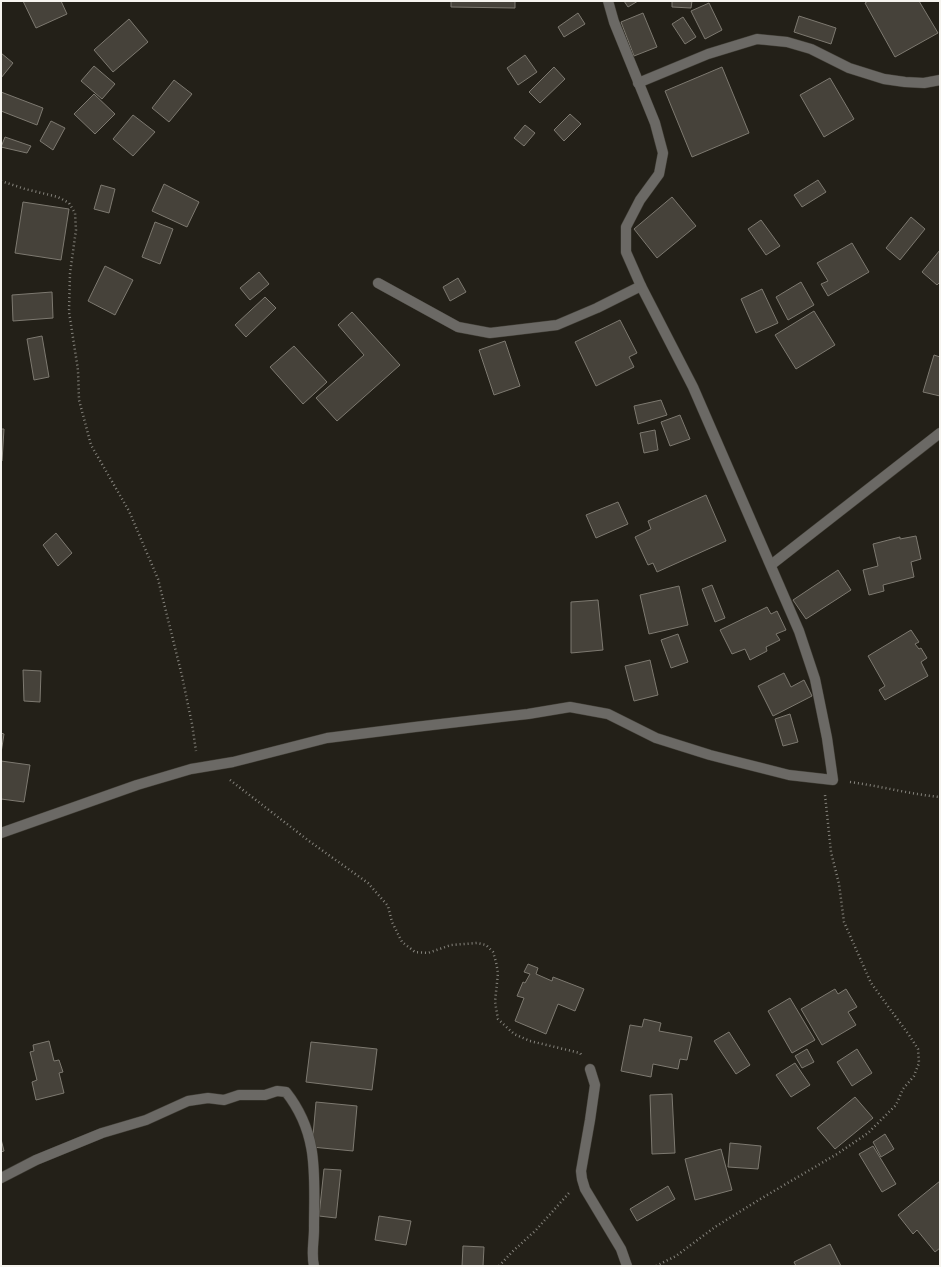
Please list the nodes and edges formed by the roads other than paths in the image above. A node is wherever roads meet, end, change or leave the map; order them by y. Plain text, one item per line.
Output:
1 (608, 1) edge
2 (940, 80) edge
3 (638, 83) junction
4 (378, 283) dead end
5 (642, 286) junction
6 (940, 433) edge
7 (771, 565) junction
8 (1, 833) edge
9 (590, 1069) road end
10 (1, 1178) edge
11 (314, 1266) edge
12 (627, 1266) edge

1 - 3 street
2 - 3 street
3 - 5 street
4 - 5 street
5 - 7 street
6 - 7 street
7 - 8 street
9 - 12 street
10 - 11 street

